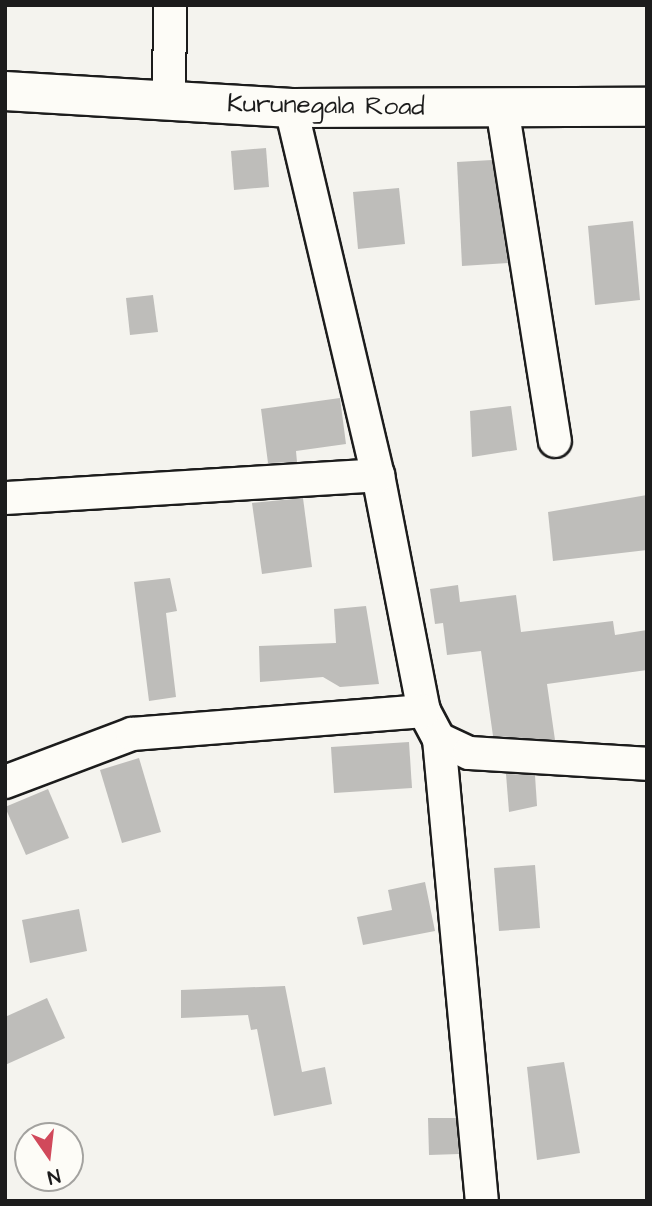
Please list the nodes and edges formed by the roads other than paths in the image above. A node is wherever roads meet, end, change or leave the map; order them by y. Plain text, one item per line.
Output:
1 (170, 5) edge
2 (5, 91) edge
3 (169, 100) junction
4 (502, 107) junction
5 (647, 107) edge
6 (291, 108) junction
7 (555, 440) dead end
8 (378, 475) junction
9 (5, 498) edge
10 (424, 711) junction
11 (439, 739) junction
12 (647, 764) edge
13 (5, 782) edge
14 (482, 1201) edge

1 - 3 street
2 - 3 highway, Kurunegala Road
3 - 6 highway, Kurunegala Road
4 - 5 highway, Kurunegala Road
4 - 6 highway, Kurunegala Road
4 - 7 street
6 - 8 street
8 - 9 street
8 - 10 street
10 - 11 street
10 - 13 street
11 - 12 street
11 - 14 street

